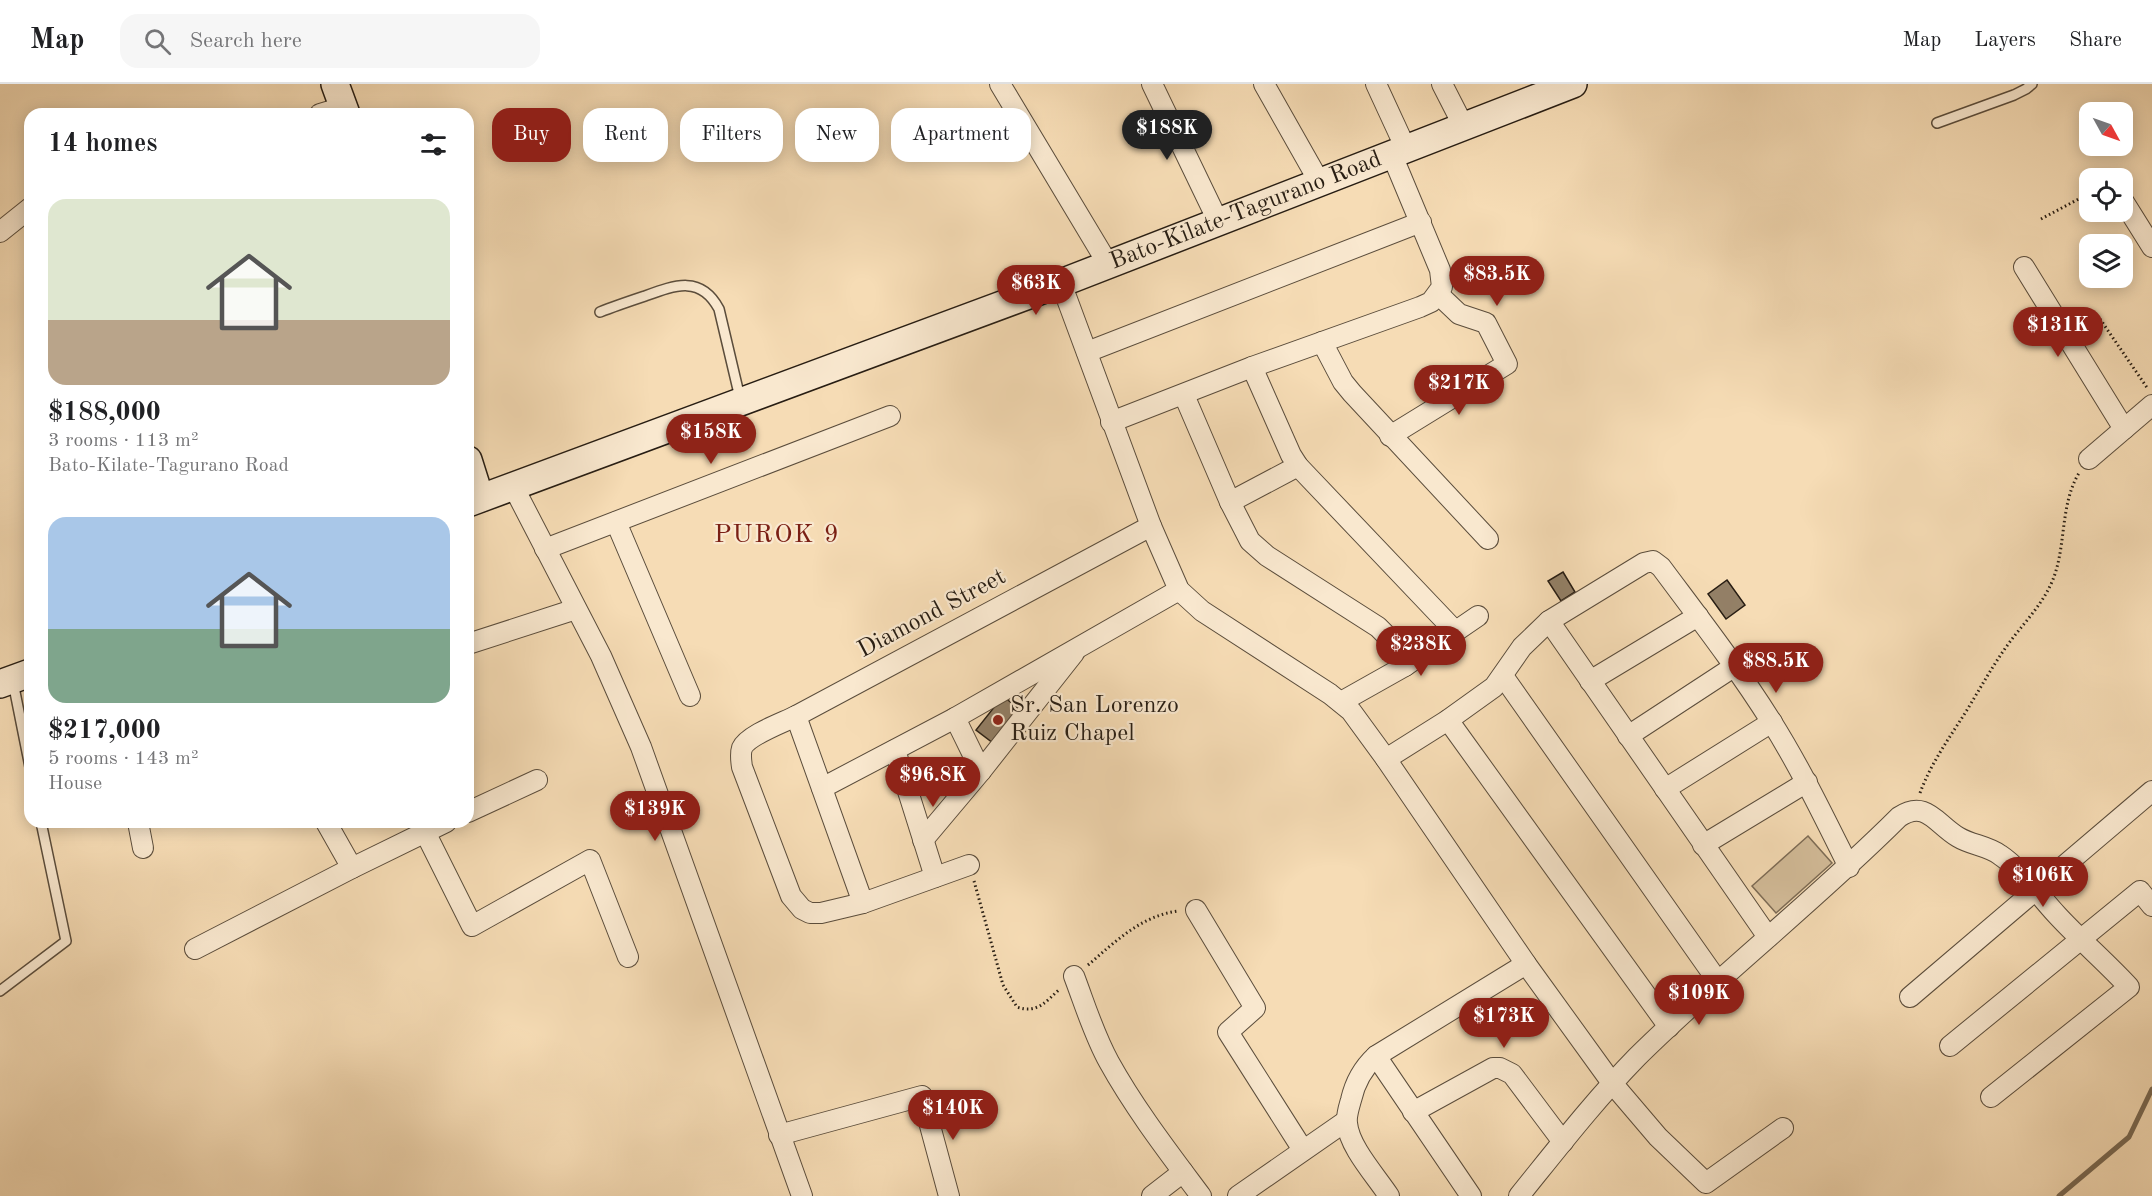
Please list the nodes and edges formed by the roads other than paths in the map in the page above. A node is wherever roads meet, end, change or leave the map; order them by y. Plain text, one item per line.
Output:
1 (999, 84) edge
2 (1152, 84) edge
3 (1264, 84) edge
4 (1376, 84) edge
5 (1442, 84) edge
6 (1573, 84) edge
7 (2032, 84) edge
8 (1937, 123) dead end
9 (1464, 127) junction
10 (1399, 152) junction
11 (1320, 183) junction
12 (24, 213) edge
13 (2133, 217) edge
14 (1218, 221) junction
15 (1421, 222) junction
16 (0, 232) edge
17 (2152, 247) edge
18 (1108, 264) junction
19 (2024, 267) dead end
20 (1061, 283) junction
21 (1437, 294) junction
22 (600, 312) dead end
23 (1322, 342) junction
24 (1087, 352) junction
25 (1252, 367) junction
26 (1184, 395) junction
27 (741, 400) junction
28 (2152, 405) edge
29 (890, 416) dead end
30 (1111, 422) junction
31 (2124, 429) junction
32 (1390, 436) junction
33 (2089, 459) road end
34 (1298, 466) junction
35 (513, 486) junction
36 (474, 500) edge
37 (1230, 502) junction
38 (616, 522) junction
39 (1150, 526) junction
40 (1488, 539) dead end
41 (545, 549) junction
42 (1179, 590) junction
43 (576, 609) junction
44 (1478, 616) dead end
45 (1698, 616) junction
46 (1550, 621) junction
47 (1455, 632) junction
48 (474, 642) edge
49 (1080, 645) junction
50 (1405, 666) junction
51 (1736, 666) junction
52 (1503, 676) junction
53 (14, 679) edge
54 (1590, 681) junction
55 (690, 696) dead end
56 (1341, 702) junction
57 (796, 716) junction
58 (955, 718) junction
59 (1448, 720) junction
60 (1772, 722) junction
61 (24, 734) edge
62 (1628, 736) junction
63 (895, 750) junction
64 (1386, 759) junction
65 (981, 771) junction
66 (537, 780) dead end
67 (1807, 782) junction
68 (822, 788) junction
69 (1665, 789) junction
70 (2152, 791) edge
71 (474, 809) edge
72 (42, 828) edge
73 (139, 828) edge
74 (329, 828) edge
75 (433, 828) edge
76 (425, 832) junction
77 (924, 840) junction
78 (1703, 845) junction
79 (143, 848) dead end
80 (969, 865) road end
81 (1849, 867) junction
82 (352, 868) junction
83 (935, 877) junction
84 (2034, 891) junction
85 (863, 903) junction
86 (2152, 906) edge
87 (1196, 910) road end
88 (1768, 937) junction
89 (2081, 939) junction
90 (195, 949) dead end
91 (628, 957) dead end
92 (1526, 964) junction
93 (1074, 976) road end
94 (1719, 983) junction
95 (0, 992) edge
96 (1910, 997) dead end
97 (1670, 1027) junction
98 (1950, 1046) dead end
99 (1376, 1056) junction
100 (1612, 1083) junction
101 (1992, 1097) dead end
102 (1413, 1112) junction
103 (1346, 1121) junction
104 (1783, 1128) dead end
105 (779, 1135) junction
106 (1563, 1142) junction
107 (1304, 1150) junction
108 (1183, 1172) junction
109 (802, 1196) edge
110 (949, 1196) edge
111 (1152, 1196) edge
112 (1201, 1196) edge
113 (1238, 1196) edge
114 (1389, 1196) edge
115 (1471, 1196) edge
116 (1519, 1196) edge

1 - 18 street
2 - 14 street
3 - 11 street
4 - 10 street
5 - 9 street
6 - 9 street, Bato-Kilate-Tagurano Road
7 - 8 lane
9 - 10 street, Bato-Kilate-Tagurano Road
10 - 11 street, Bato-Kilate-Tagurano Road
10 - 15 street
11 - 14 street, Bato-Kilate-Tagurano Road
12 - 16 street
13 - 17 street
14 - 18 street, Bato-Kilate-Tagurano Road
15 - 21 street
15 - 24 street
18 - 20 street, Bato-Kilate-Tagurano Road
19 - 31 street
20 - 24 street
20 - 27 street, Bato-Kilate-Tagurano Road
21 - 23 street
21 - 32 street
22 - 27 lane
23 - 25 street
23 - 32 street
24 - 30 street
25 - 26 street
25 - 34 street
26 - 30 street
26 - 37 street
27 - 35 street, Bato-Kilate-Tagurano Road
28 - 31 street
29 - 38 street
30 - 39 street
31 - 33 street
32 - 40 street
34 - 37 street
34 - 47 street
35 - 36 street, Bato-Kilate-Tagurano Road
35 - 41 street
37 - 50 street
38 - 41 street
38 - 55 street
39 - 42 street
39 - 57 street, Diamond Street
41 - 43 street
42 - 49 street
42 - 56 street
43 - 48 street
43 - 105 street
44 - 47 street
45 - 46 street
45 - 51 street
45 - 54 street
46 - 52 street
46 - 54 street
47 - 50 street
49 - 58 street
49 - 65 street
50 - 56 street
51 - 60 street
51 - 62 street
52 - 59 street
52 - 94 street
53 - 61 lane
54 - 62 street
56 - 64 street
57 - 68 street
57 - 85 street, Diamond Street
58 - 63 street
58 - 65 street
59 - 64 street
59 - 97 street
60 - 67 street
60 - 69 street
62 - 69 street
63 - 68 street
63 - 77 street
64 - 92 street
65 - 77 street
66 - 71 street
67 - 78 street
67 - 81 street
68 - 85 street
69 - 78 street
70 - 84 street
72 - 95 lane
73 - 79 street
74 - 82 street
75 - 76 street
76 - 82 street
76 - 91 street
77 - 83 street
78 - 88 street
80 - 83 street
81 - 84 street
81 - 88 street
82 - 90 street
83 - 85 street
84 - 89 street
84 - 96 street
86 - 89 street
87 - 107 street
88 - 94 street
89 - 98 street
89 - 101 street
92 - 99 street
92 - 100 street
93 - 108 street
94 - 97 street
97 - 100 street
99 - 102 street
99 - 103 street
100 - 104 street
100 - 106 street
102 - 106 street
102 - 115 street
103 - 107 street
103 - 114 street
105 - 109 street
105 - 110 street
106 - 116 street
107 - 113 street
108 - 111 street
108 - 112 street

